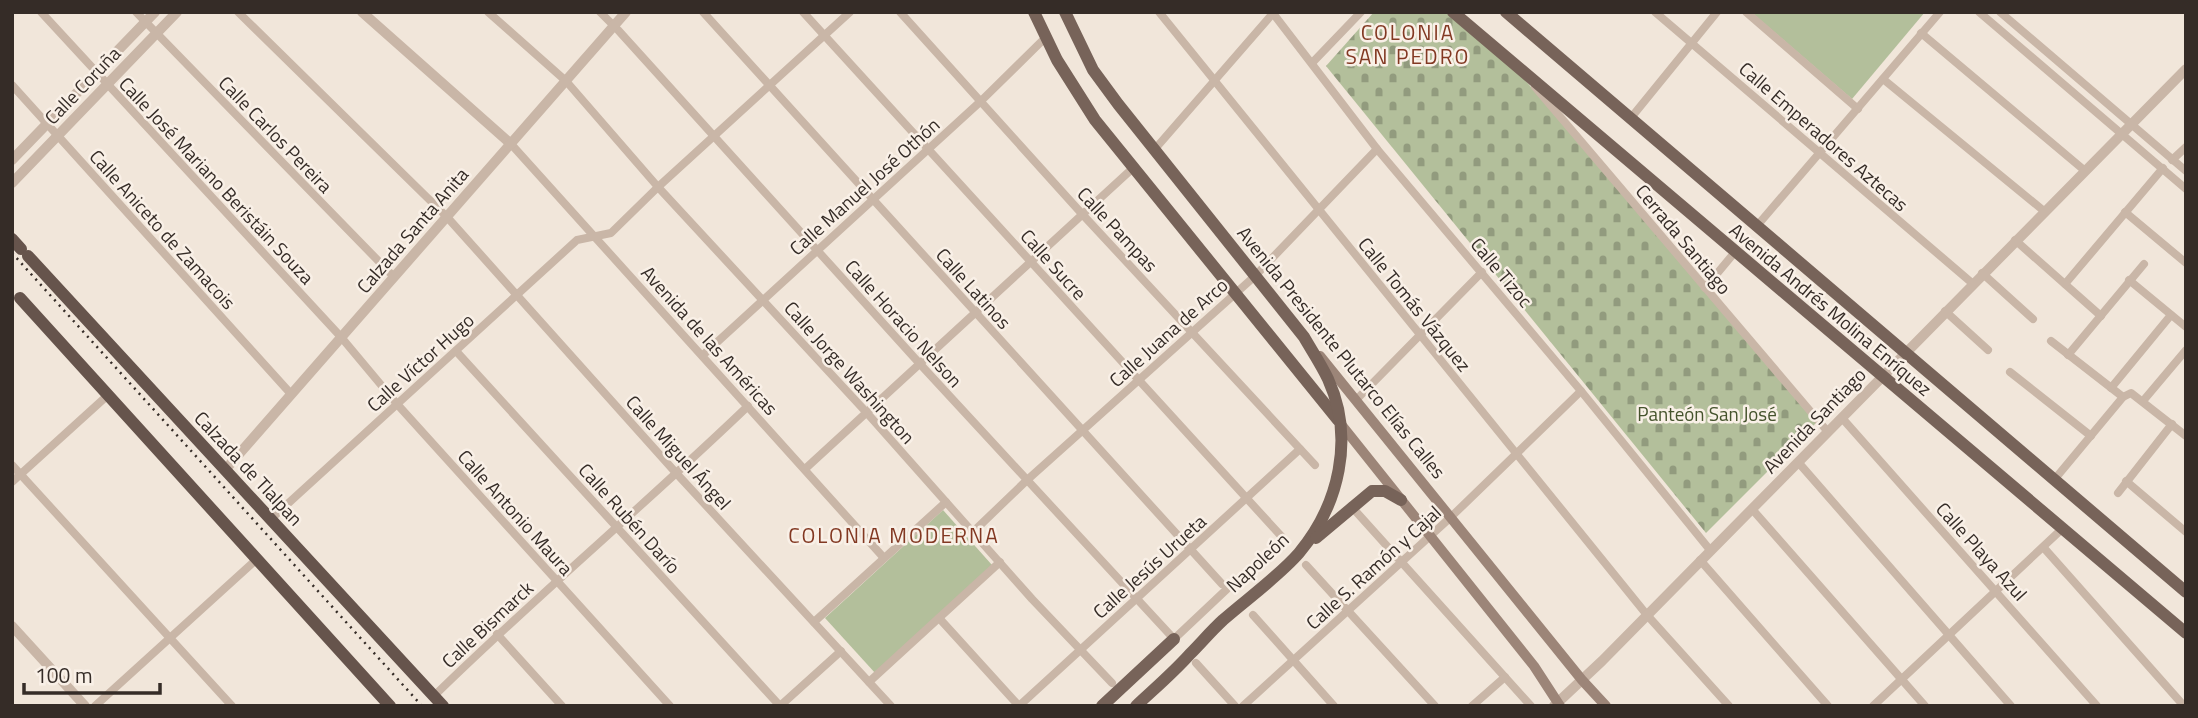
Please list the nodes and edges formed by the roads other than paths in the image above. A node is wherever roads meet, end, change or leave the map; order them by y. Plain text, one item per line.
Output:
1 (41, 12) edge
2 (136, 12) edge
3 (155, 12) edge
4 (177, 12) edge
5 (238, 12) edge
6 (362, 12) edge
7 (488, 12) edge
8 (600, 12) edge
9 (626, 12) edge
10 (703, 12) edge
11 (803, 12) edge
12 (850, 12) edge
13 (900, 12) edge
14 (1034, 12) edge
15 (1065, 12) edge
16 (1159, 12) edge
17 (1361, 12) edge
18 (1453, 12) edge
19 (1506, 12) edge
20 (1656, 12) edge
21 (1717, 12) edge
22 (1746, 12) edge
23 (1940, 12) edge
24 (1979, 12) edge
25 (2000, 12) edge
26 (1273, 13) edge
27 (145, 22) junction
28 (614, 26) junction
29 (1921, 33) junction
30 (156, 34) junction
31 (825, 37) junction
32 (1045, 38) junction
33 (1692, 43) junction
34 (1312, 63) junction
35 (1517, 66) junction
36 (2186, 69) edge
37 (97, 73) junction
38 (1883, 79) junction
39 (566, 81) junction
40 (1215, 82) junction
41 (107, 84) junction
42 (12, 85) edge
43 (770, 86) junction
44 (981, 101) junction
45 (1858, 109) junction
46 (1630, 119) junction
47 (47, 124) junction
48 (2130, 124) junction
49 (2120, 133) junction
50 (57, 135) junction
51 (714, 136) junction
52 (510, 144) junction
53 (2186, 146) edge
54 (929, 149) junction
55 (1155, 149) junction
56 (1377, 149) junction
57 (1820, 152) junction
58 (12, 160) edge
59 (2172, 160) junction
60 (1133, 168) junction
61 (2162, 168) junction
62 (2084, 170) junction
63 (2186, 171) edge
64 (12, 183) edge
65 (658, 187) junction
66 (2186, 189) edge
67 (873, 200) junction
68 (1319, 210) junction
69 (2044, 211) junction
70 (2125, 212) junction
71 (1083, 215) junction
72 (447, 217) junction
73 (1756, 227) junction
74 (594, 236) junction
75 (2015, 240) junction
76 (20, 248) edge
77 (817, 250) junction
78 (1735, 252) junction
79 (1030, 262) junction
80 (2186, 262) edge
81 (2144, 264) dead end
82 (1482, 272) junction
83 (1982, 274) junction
84 (1255, 276) junction
85 (394, 277) junction
86 (2129, 280) junction
87 (1972, 283) junction
88 (2065, 284) junction
89 (1705, 288) junction
90 (16, 293) edge
91 (1236, 293) junction
92 (517, 297) junction
93 (763, 300) junction
94 (1945, 311) junction
95 (975, 313) junction
96 (2171, 314) junction
97 (2101, 316) junction
98 (2033, 318) dead end
99 (2186, 327) edge
100 (1192, 332) junction
101 (1420, 334) junction
102 (341, 337) junction
103 (1304, 337) junction
104 (2051, 341) dead end
105 (1988, 350) dead end
106 (2186, 350) edge
107 (456, 351) junction
108 (1905, 352) junction
109 (703, 355) junction
110 (2068, 355) junction
111 (920, 364) junction
112 (2010, 372) dead end
113 (1881, 377) junction
114 (1138, 379) junction
115 (2111, 388) junction
116 (1581, 391) junction
117 (292, 394) junction
118 (108, 395) junction
119 (2123, 397) junction
120 (1357, 399) junction
121 (2143, 401) junction
122 (397, 404) junction
123 (748, 406) junction
124 (867, 413) junction
125 (1842, 418) junction
126 (1340, 423) junction
127 (2172, 425) junction
128 (1083, 430) junction
129 (1828, 432) junction
130 (2185, 434) edge
131 (2091, 436) junction
132 (1300, 449) junction
133 (1516, 455) junction
134 (1798, 462) junction
135 (12, 464) edge
136 (1315, 465) dead end
137 (805, 469) junction
138 (225, 470) junction
139 (21, 474) junction
140 (677, 474) junction
141 (2054, 480) junction
142 (1026, 481) junction
143 (2126, 481) junction
144 (12, 482) edge
145 (2118, 493) dead end
146 (1247, 499) junction
147 (1401, 500) junction
148 (946, 502) junction
149 (1351, 506) junction
150 (1752, 509) junction
151 (1451, 517) junction
152 (271, 519) junction
153 (618, 527) junction
154 (2063, 528) junction
155 (973, 532) junction
156 (2186, 532) edge
157 (1430, 536) junction
158 (1282, 537) dead end
159 (2044, 548) junction
160 (1191, 549) junction
161 (1710, 550) junction
162 (884, 558) junction
163 (257, 559) junction
164 (1302, 559) junction
165 (1700, 561) junction
166 (1000, 562) junction
167 (1401, 562) junction
168 (556, 581) junction
169 (1224, 587) joint
170 (1997, 591) junction
171 (2186, 592) edge
172 (1136, 598) junction
173 (1348, 612) junction
174 (1253, 615) dead end
175 (1647, 615) junction
176 (939, 618) junction
177 (814, 622) junction
178 (12, 626) edge
179 (2186, 633) edge
180 (497, 634) junction
181 (1949, 636) junction
182 (171, 637) junction
183 (1174, 639) junction
184 (1081, 649) junction
185 (841, 650) junction
186 (1294, 661) junction
187 (1196, 663) dead end
188 (1505, 677) junction
189 (1901, 679) junction
190 (1582, 680) junction
191 (869, 682) junction
192 (1112, 683) dead end
193 (439, 701) edge
194 (1557, 705) edge
195 (2183, 705) edge
196 (85, 706) edge
197 (95, 706) edge
198 (232, 706) edge
199 (390, 706) edge
200 (562, 706) edge
201 (670, 706) edge
202 (780, 706) edge
203 (891, 706) edge
204 (1019, 706) edge
205 (1101, 706) edge
206 (1136, 706) edge
207 (1235, 706) edge
208 (1244, 706) edge
209 (1334, 706) edge
210 (1435, 706) edge
211 (1472, 706) edge
212 (1531, 706) edge
213 (1606, 706) edge
214 (1729, 706) edge
215 (1828, 706) edge
216 (1873, 706) edge
217 (1925, 706) edge
218 (2011, 706) edge
219 (2097, 706) edge

1 - 37 street, Calle José Mariano Beristáin Souza
2 - 27 street, Calle Carlos Pereira
3 - 27 street, Calle Coruña
4 - 30 street, Calle Coruña
5 - 72 street, Calle Miguel Ángel
6 - 52 street
7 - 39 street, Calle Jorge Washington
8 - 28 street, Calle Horacio Nelson
9 - 28 street, Calzada Santa Anita
10 - 43 street, Calle Latinos
11 - 31 street, Calle Sucre
12 - 31 street, Calle Víctor Hugo
13 - 44 street, Calle Pampas
14 - 32 main road
15 - 55 main road, Avenida Presidente Plutarco Elías Calles
16 - 40 street, Calle Tomás Vázquez
17 - 34 street
18 - 35 main road, Avenida Andrés Molina Enríquez
19 - 46 main road, Avenida Andrés Molina Enríquez
20 - 33 street, Calle Emperadores Aztecas
21 - 33 street
22 - 45 street
23 - 29 street
24 - 49 street
25 - 48 street
26 - 34 street, Calle Tizoc
26 - 40 street
27 - 30 street, Calle Carlos Pereira
27 - 37 street, Calle Coruña
28 - 39 street, Calzada Santa Anita
28 - 51 street, Calle Horacio Nelson
29 - 38 street
29 - 62 street
30 - 41 street, Calle Coruña
30 - 85 street, Calle Carlos Pereira
31 - 43 street, Calle Víctor Hugo
31 - 54 street, Calle Sucre
32 - 44 street, Calle Manuel José Othón
32 - 60 main road
33 - 46 street
33 - 57 street, Calle Emperadores Aztecas
34 - 56 street, Calle Tizoc
35 - 78 main road, Avenida Andrés Molina Enríquez
35 - 89 street, Cerrada Santiago
36 - 48 street, Avenida Santiago
37 - 41 street, Calle José Mariano Beristáin Souza
37 - 47 street, Calle Coruña
38 - 45 street
38 - 69 street
39 - 52 street, Calzada Santa Anita
39 - 65 street, Calle Jorge Washington
40 - 55 street
40 - 68 street, Calle Tomás Vázquez
41 - 50 street, Calle Coruña
41 - 102 street, Calle José Mariano Beristáin Souza
42 - 47 street, Calle Aniceto de Zamacois
43 - 51 street, Calle Víctor Hugo
43 - 67 street, Calle Latinos
44 - 54 street, Calle Manuel José Othón
44 - 71 street, Calle Pampas
45 - 57 street
46 - 73 main road, Avenida Andrés Molina Enríquez
47 - 50 street, Calle Aniceto de Zamacois
47 - 58 street, Calle Coruña
48 - 49 street, Avenida Santiago
48 - 59 street
49 - 61 street
49 - 62 street, Avenida Santiago
50 - 64 street, Calle Coruña
50 - 117 street, Calle Aniceto de Zamacois
51 - 65 street, Calle Víctor Hugo
51 - 77 street, Calle Horacio Nelson
52 - 72 street, Calzada Santa Anita
52 - 74 street, Avenida de las Américas
53 - 59 street
54 - 67 street, Calle Manuel José Othón
54 - 79 street, Calle Sucre
55 - 84 main road, Avenida Presidente Plutarco Elías Calles
56 - 68 street, Calle Juana de Arco
56 - 82 street, Calle Tizoc
57 - 73 street
57 - 87 street, Calle Emperadores Aztecas
59 - 63 street
60 - 71 street
60 - 91 main road
61 - 66 street
61 - 70 street
62 - 69 street, Avenida Santiago
65 - 74 street, Calle Víctor Hugo
65 - 93 street, Calle Jorge Washington
67 - 77 street, Calle Manuel José Othón
67 - 95 street, Calle Latinos
68 - 84 street, Calle Juana de Arco
68 - 101 street, Calle Tomás Vázquez
69 - 75 street, Avenida Santiago
70 - 80 street
70 - 88 street
71 - 79 street
71 - 100 street, Calle Pampas
72 - 85 street, Calzada Santa Anita
72 - 92 street, Calle Miguel Ángel
73 - 108 main road, Avenida Andrés Molina Enríquez
74 - 92 street, Calle Víctor Hugo
74 - 109 street, Avenida de las Américas
75 - 83 street, Avenida Santiago
75 - 88 street
76 - 138 highway, Calzada de Tlalpan
77 - 93 street, Calle Manuel José Othón
77 - 111 street, Calle Horacio Nelson
78 - 89 street
78 - 113 main road, Avenida Andrés Molina Enríquez
79 - 95 street
79 - 114 street, Calle Sucre
81 - 86 street
82 - 101 street
82 - 116 street, Calle Tizoc
83 - 87 street, Avenida Santiago
83 - 98 street
84 - 91 street, Calle Juana de Arco
84 - 103 main road, Avenida Presidente Plutarco Elías Calles
85 - 102 street, Calzada Santa Anita
86 - 96 street
86 - 97 street
87 - 94 street, Avenida Santiago
88 - 97 street
89 - 129 street, Cerrada Santiago
90 - 118 highway
91 - 100 street, Calle Juana de Arco
91 - 126 main road
92 - 107 street, Calle Víctor Hugo
92 - 140 street, Calle Miguel Ángel
93 - 109 street, Calle Manuel José Othón
93 - 124 street, Calle Jorge Washington
94 - 105 street
94 - 108 street, Avenida Santiago
95 - 111 street
95 - 128 street, Calle Latinos
96 - 99 street
96 - 115 street
97 - 110 street
100 - 114 street, Calle Juana de Arco
100 - 132 street, Calle Pampas
101 - 120 street
101 - 133 street, Calle Tomás Vázquez
102 - 117 street, Calzada Santa Anita
102 - 122 street, Calle Antonio Maura
103 - 120 main road, Avenida Presidente Plutarco Elías Calles
103 - 126 main road, Napoleón
104 - 110 street
106 - 121 street
107 - 122 street, Calle Víctor Hugo
107 - 153 street, Calle Rubén Darío
108 - 113 street, Avenida Santiago
108 - 141 main road, Avenida Andrés Molina Enríquez
109 - 123 street, Avenida de las Américas
110 - 115 street
111 - 124 street
111 - 142 street, Calle Horacio Nelson
112 - 131 street
113 - 125 street, Avenida Santiago
113 - 154 main road, Avenida Andrés Molina Enríquez
114 - 128 street, Calle Juana de Arco
114 - 146 street, Calle Sucre
115 - 119 street
116 - 133 street, Calle S. Ramón y Cajal
116 - 161 street, Calle Tizoc
117 - 138 street, Calzada Santa Anita
118 - 139 street
118 - 163 highway
119 - 121 street
119 - 131 street
120 - 151 main road, Avenida Presidente Plutarco Elías Calles
121 - 127 street
122 - 152 street, Calle Víctor Hugo
122 - 168 street, Calle Antonio Maura
123 - 137 street, Avenida de las Américas
123 - 140 street, Calle Bismarck
124 - 137 street
124 - 148 street, Calle Jorge Washington
125 - 129 street, Avenida Santiago
125 - 170 street, Calle Playa Azul
126 - 147 main road
126 - 164 main road, Napoleón
127 - 130 street
127 - 143 street
128 - 142 street, Calle Juana de Arco
128 - 160 street, Calle Latinos
129 - 134 street, Avenida Santiago
131 - 141 street
132 - 136 street, Calle Pampas
132 - 146 street, Calle Jesús Urueta
133 - 151 street, Calle S. Ramón y Cajal
133 - 175 street, Calle Tomás Vázquez
134 - 150 street, Avenida Santiago
134 - 181 street
135 - 139 street
137 - 162 street, Avenida de las Américas
138 - 152 highway, Calzada de Tlalpan
139 - 144 street
139 - 182 street
140 - 153 street, Calle Bismarck
140 - 177 street, Calle Miguel Ángel
141 - 171 main road, Avenida Andrés Molina Enríquez
142 - 155 street, Calle Juana de Arco
142 - 172 street, Calle Horacio Nelson
143 - 145 street
143 - 156 street
146 - 158 street, Calle Sucre
146 - 160 street, Calle Jesús Urueta
147 - 149 main road
147 - 157 main road
148 - 155 street, Calle Jorge Washington
148 - 162 street
149 - 164 main road
149 - 167 street
150 - 161 street, Avenida Santiago
150 - 189 street
151 - 157 street, Calle S. Ramón y Cajal
151 - 190 main road, Avenida Presidente Plutarco Elías Calles
152 - 193 highway, Calzada de Tlalpan
153 - 168 street, Calle Bismarck
153 - 202 street, Calle Rubén Darío
154 - 159 street
154 - 179 main road, Avenida Andrés Molina Enríquez
155 - 166 street, Calle Jorge Washington
157 - 167 street, Calle S. Ramón y Cajal
157 - 194 main road
159 - 170 street
159 - 195 street
160 - 169 street, Calle Latinos
160 - 172 street, Calle Jesús Urueta
161 - 165 street, Avenida Santiago
162 - 177 street
163 - 182 street
163 - 199 highway
164 - 173 street
164 - 206 main road, Napoleón
165 - 175 street, Avenida Santiago
165 - 215 street
166 - 176 street
166 - 184 street, Calle Jorge Washington
167 - 173 street, Calle S. Ramón y Cajal
167 - 188 street
168 - 180 street, Calle Bismarck
168 - 201 street, Calle Antonio Maura
169 - 183 street, Napoleón
170 - 181 street
170 - 219 street, Calle Playa Azul
172 - 183 street, Calle Horacio Nelson
172 - 184 street, Calle Jesús Urueta
173 - 186 street, Calle S. Ramón y Cajal
173 - 210 street
174 - 186 street
175 - 190 street, Avenida Santiago
175 - 214 street, Calle Tomás Vázquez
176 - 191 street
176 - 204 street
177 - 185 street, Calle Miguel Ángel
178 - 196 street
180 - 193 street, Calle Bismarck
180 - 200 street
181 - 189 street
181 - 218 street
182 - 197 street
182 - 198 street
183 - 205 main road, Napoleón
184 - 192 street, Calle Jorge Washington
184 - 204 street, Calle Jesús Urueta
185 - 191 street, Calle Miguel Ángel
185 - 202 street
186 - 208 street, Calle S. Ramón y Cajal
186 - 209 street
187 - 207 street
188 - 211 street
188 - 212 street
189 - 216 street
189 - 217 street
190 - 194 street, Avenida Santiago
190 - 213 main road, Avenida Presidente Plutarco Elías Calles
191 - 203 street, Calle Miguel Ángel

